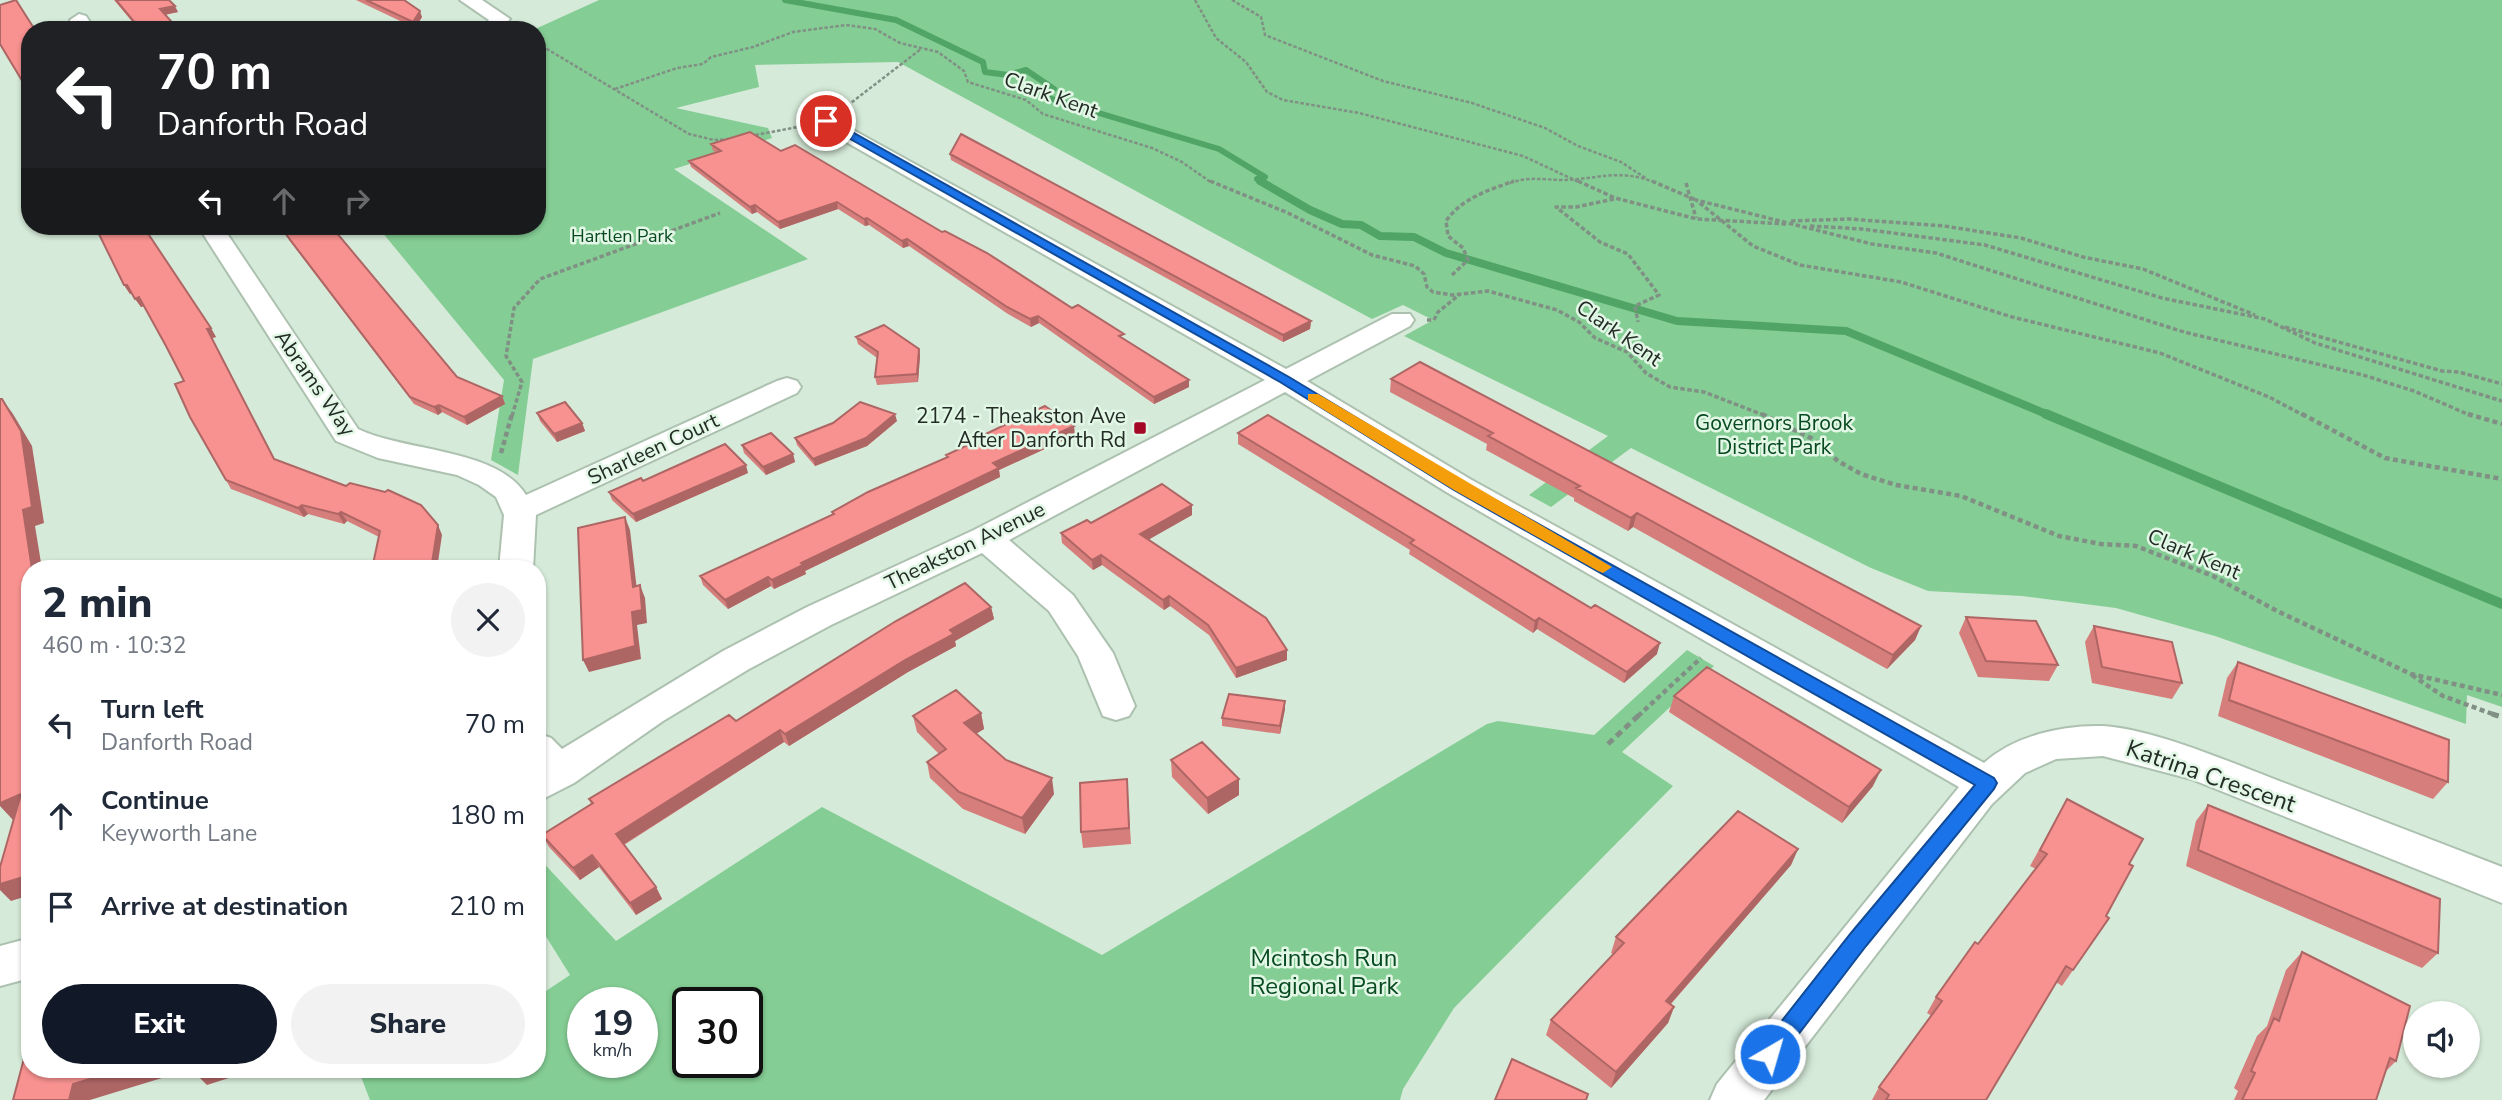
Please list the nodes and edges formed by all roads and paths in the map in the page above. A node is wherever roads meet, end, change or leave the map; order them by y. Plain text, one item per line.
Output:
1 (468, 0) edge
2 (1195, 0) edge
3 (1232, 0) edge
4 (499, 21) edge
5 (546, 48) edge
6 (921, 49) junction
7 (615, 89) junction
8 (826, 121) junction
9 (744, 137) edge
10 (732, 139) edge
11 (1647, 179) junction
12 (1686, 183) dead end
13 (1615, 198) junction
14 (1696, 200) junction
15 (720, 213) dead end
16 (1697, 219) junction
17 (1783, 221) junction
18 (215, 235) edge
19 (1452, 275) dead end
20 (1461, 293) junction
21 (1401, 320) joint
22 (1638, 322) dead end
23 (1284, 380) junction
24 (2502, 384) edge
25 (787, 387) dead end
26 (2502, 401) edge
27 (2502, 424) edge
28 (2502, 479) edge
29 (498, 482) junction
30 (519, 510) junction
31 (986, 538) junction
32 (516, 560) edge
33 (1725, 636) junction
34 (2411, 674) junction
35 (2502, 695) edge
36 (1116, 706) dead end
37 (2502, 717) edge
38 (1608, 744) dead end
39 (546, 768) edge
40 (1987, 783) junction
41 (2502, 885) edge
42 (21, 960) edge
43 (0, 966) edge
44 (1734, 1100) edge

1 - 4 street
2 - 13 path
3 - 11 path
5 - 7 path
6 - 7 path, Clark Kent
6 - 8 path
6 - 20 path, Clark Kent
7 - 10 path
8 - 9 path
8 - 23 street
11 - 14 path
11 - 19 path
12 - 16 path
13 - 16 path
13 - 22 path
14 - 17 path
14 - 28 path
15 - 29 path
16 - 26 path
17 - 24 path
17 - 27 path
18 - 29 street, Abrams Way
20 - 21 path
20 - 34 path, Clark Kent
21 - 23 street, Theakston Avenue
23 - 31 street, Theakston Avenue
23 - 33 street
25 - 30 street, Sharleen Court
29 - 30 street
30 - 32 street
31 - 36 street
31 - 39 street, Theakston Avenue
33 - 38 path
33 - 40 street
34 - 35 path, Clark Kent
34 - 37 path
40 - 41 street, Katrina Crescent
40 - 44 street, Katrina Crescent
42 - 43 street

